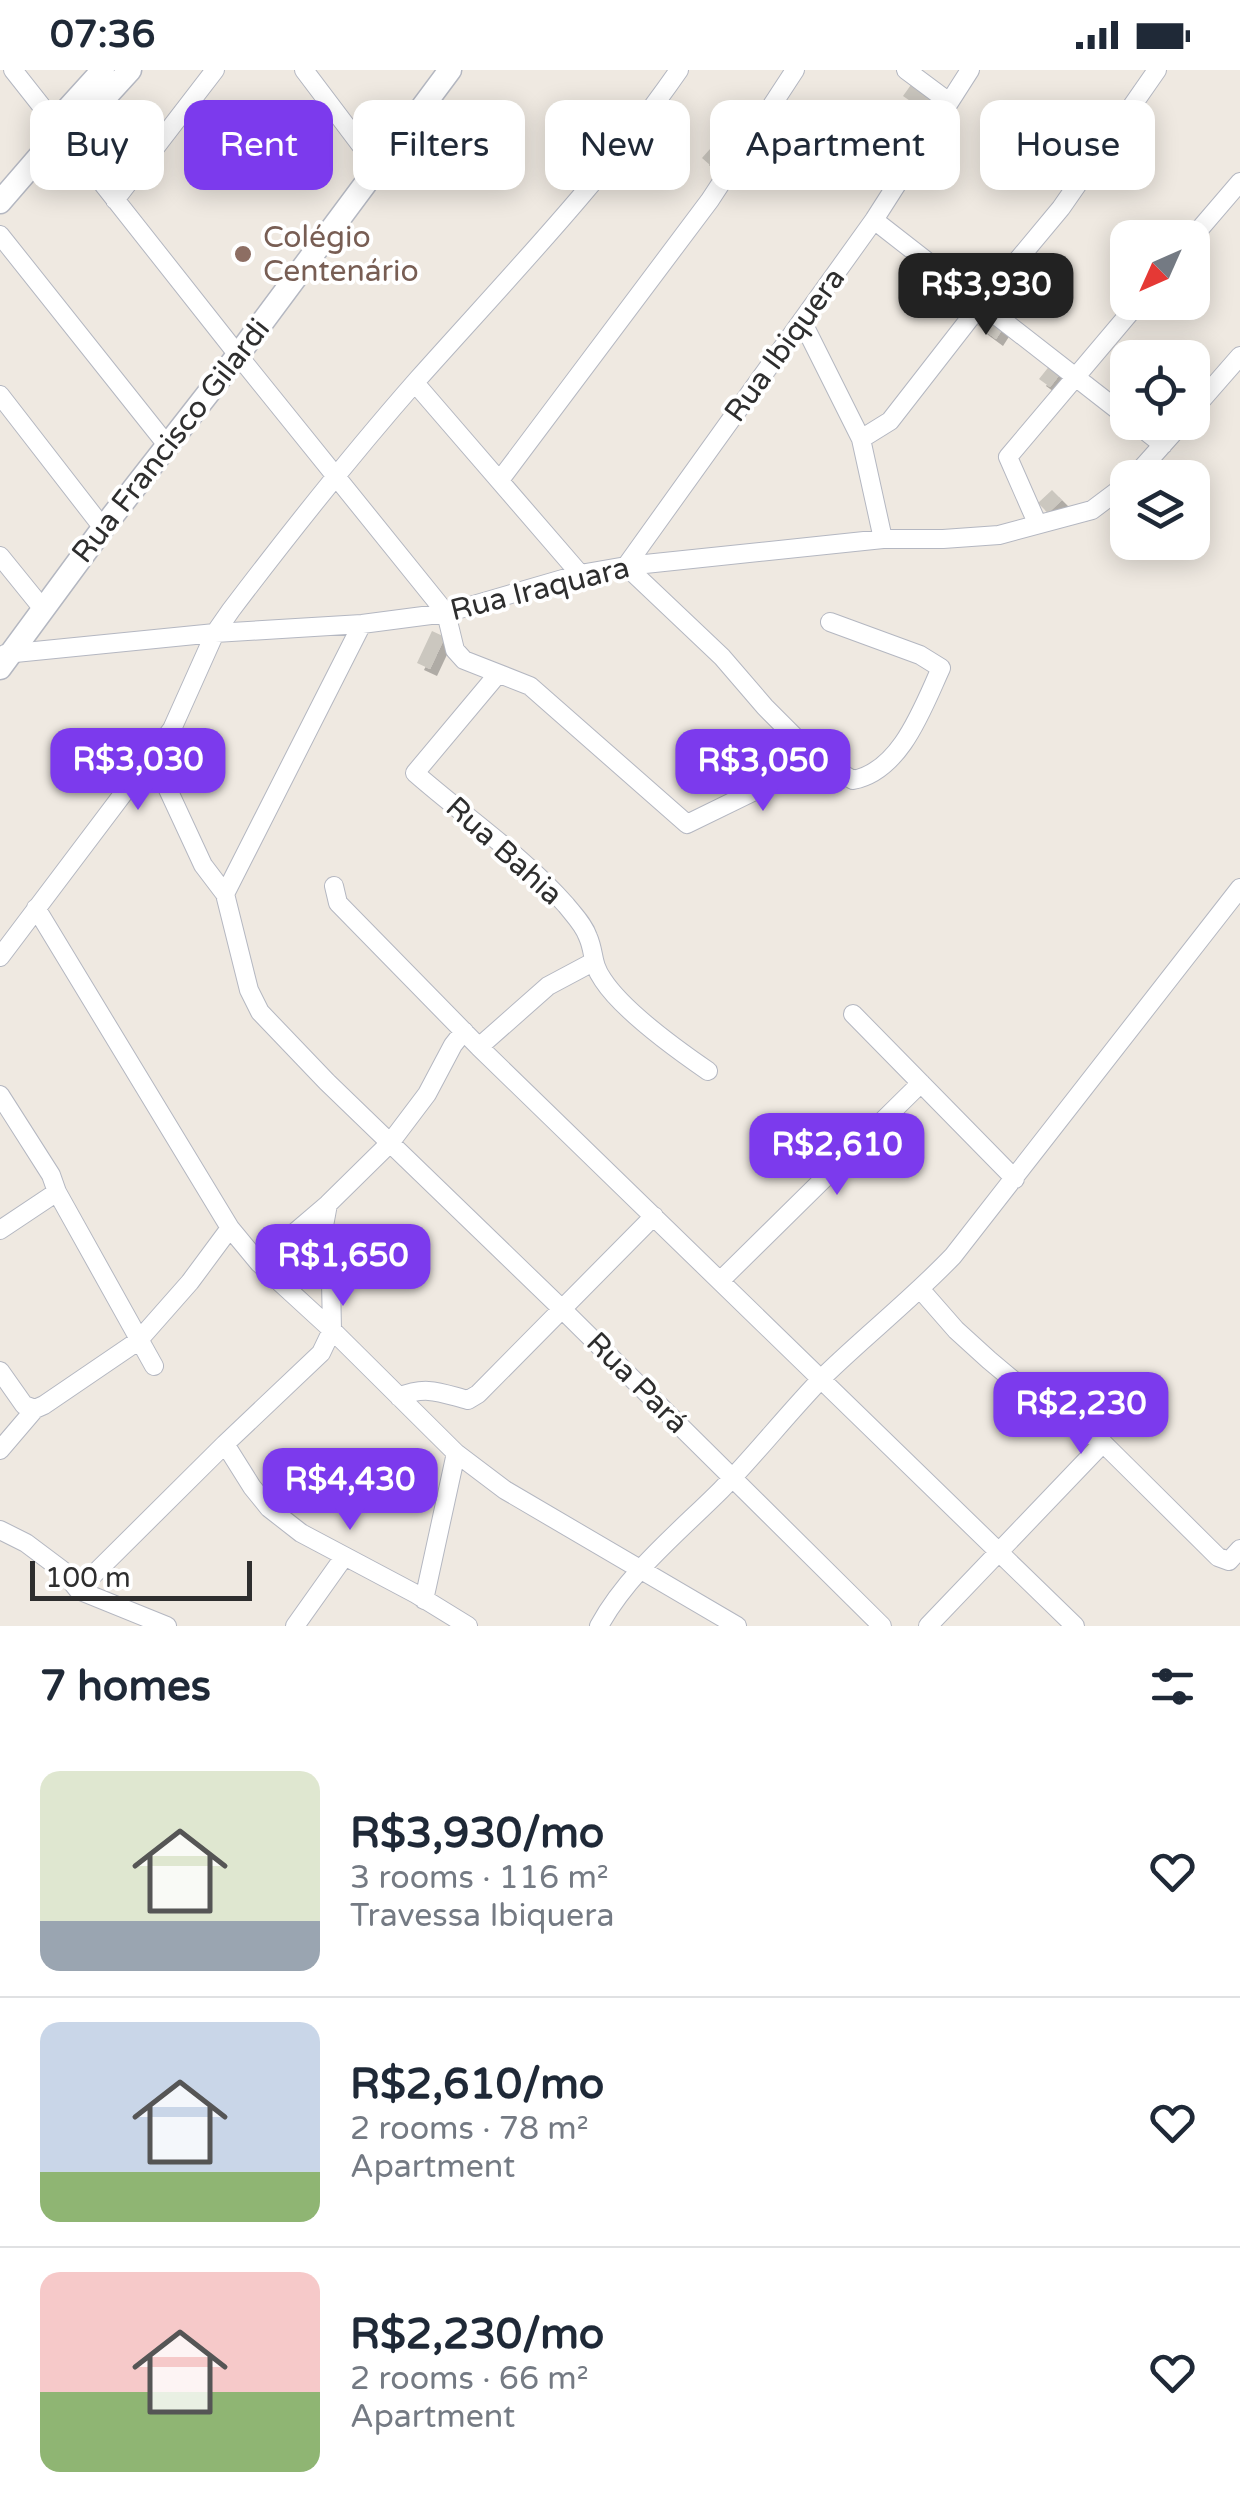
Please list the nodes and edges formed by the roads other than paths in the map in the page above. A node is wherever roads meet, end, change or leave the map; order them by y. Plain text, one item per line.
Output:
1 (14, 70) edge
2 (103, 70) edge
3 (215, 70) edge
4 (304, 70) edge
5 (450, 70) edge
6 (679, 70) edge
7 (795, 70) edge
8 (906, 70) edge
9 (970, 70) edge
10 (1157, 70) edge
11 (128, 71) edge
12 (37, 100) edge
13 (82, 100) edge
14 (96, 100) edge
15 (428, 100) edge
16 (946, 100) edge
17 (950, 100) edge
18 (353, 135) edge
19 (30, 167) edge
20 (1240, 182) edge
21 (108, 190) edge
22 (362, 190) edge
23 (893, 190) edge
24 (116, 200) junction
25 (0, 202) edge
26 (874, 220) junction
27 (1207, 220) edge
28 (0, 235) edge
29 (981, 304) junction
30 (1123, 320) edge
31 (802, 321) junction
32 (238, 355) junction
33 (1240, 356) edge
34 (1076, 377) junction
35 (415, 383) junction
36 (1210, 391) edge
37 (0, 395) edge
38 (1110, 404) edge
39 (861, 438) junction
40 (1157, 440) edge
41 (1167, 440) edge
42 (167, 445) junction
43 (1163, 445) junction
44 (1149, 460) edge
45 (336, 477) junction
46 (500, 480) junction
47 (1110, 497) edge
48 (1037, 523) junction
49 (103, 528) junction
50 (882, 539) junction
51 (0, 556) edge
52 (626, 566) junction
53 (580, 574) junction
54 (43, 609) junction
55 (446, 612) junction
56 (830, 622) dead end
57 (362, 624) junction
58 (215, 633) junction
59 (3, 659) edge
60 (497, 674) junction
61 (152, 755) junction
62 (818, 760) junction
63 (334, 886) dead end
64 (1240, 888) edge
65 (225, 894) junction
66 (36, 908) junction
67 (0, 957) edge
68 (592, 962) junction
69 (853, 1014) dead end
70 (464, 1030) junction
71 (479, 1047) junction
72 (708, 1071) dead end
73 (921, 1083) junction
74 (0, 1095) edge
75 (390, 1143) junction
76 (1015, 1179) junction
77 (57, 1192) junction
78 (328, 1204) junction
79 (654, 1216) junction
80 (230, 1228) junction
81 (0, 1230) edge
82 (258, 1263) junction
83 (720, 1281) junction
84 (921, 1290) junction
85 (562, 1309) junction
86 (332, 1330) junction
87 (138, 1341) junction
88 (154, 1366) dead end
89 (0, 1371) edge
90 (822, 1379) junction
91 (399, 1397) junction
92 (34, 1409) junction
93 (225, 1444) junction
94 (1103, 1444) junction
95 (0, 1450) edge
96 (456, 1453) junction
97 (732, 1478) junction
98 (0, 1530) edge
99 (998, 1554) junction
100 (344, 1557) junction
101 (1236, 1560) edge
102 (640, 1570) junction
103 (78, 1590) junction
104 (424, 1600) junction
105 (167, 1626) edge
106 (296, 1626) edge
107 (468, 1626) edge
108 (599, 1626) edge
109 (737, 1626) edge
110 (882, 1626) edge
111 (928, 1626) edge
112 (1075, 1626) edge

1 - 12 street
2 - 13 street
3 - 24 street
4 - 18 street
5 - 15 street, Rua Francisco Gilardi
6 - 35 street
7 - 46 street
8 - 16 street
9 - 17 street, Rua Ibiquera
10 - 29 street
11 - 14 street
19 - 25 street
20 - 27 street
21 - 24 street
22 - 32 street, Rua Francisco Gilardi
23 - 26 street, Rua Ibiquera
24 - 32 street
26 - 29 street
26 - 31 street, Rua Ibiquera
28 - 42 street
29 - 34 street
29 - 39 street
30 - 34 street
31 - 39 street
31 - 52 street, Rua Ibiquera
32 - 42 street, Rua Francisco Gilardi
32 - 45 street
33 - 36 street
34 - 38 street
34 - 48 street
35 - 45 street
35 - 46 street
37 - 49 street
39 - 50 street
40 - 43 street
41 - 43 street
42 - 49 street, Rua Francisco Gilardi
43 - 44 street
45 - 55 street
45 - 58 street
46 - 53 street
47 - 48 street, Rua Iraquara
48 - 50 street, Rua Iraquara
49 - 54 street, Rua Francisco Gilardi
50 - 52 street, Rua Iraquara
51 - 54 street
52 - 53 street, Rua Iraquara
52 - 62 street
53 - 55 street, Rua Iraquara
54 - 59 street, Rua Francisco Gilardi
55 - 57 street, Rua Iraquara
55 - 60 street
56 - 62 street
57 - 58 street, Rua Iraquara
57 - 65 street
58 - 59 street, Rua Iraquara
58 - 61 street
60 - 62 street
60 - 68 street, Rua Bahia
61 - 65 street, Rua Pará
61 - 66 street
63 - 70 street
64 - 76 street
65 - 75 street, Rua Pará
66 - 67 street
66 - 80 street
68 - 71 street
68 - 72 street, Rua Bahia
69 - 73 street
70 - 71 street
70 - 75 street
71 - 79 street
73 - 76 street
73 - 83 street
74 - 77 street
75 - 78 street
75 - 85 street, Rua Pará
76 - 84 street
77 - 81 street
77 - 87 street
78 - 82 street
78 - 86 street
79 - 83 street
79 - 85 street
80 - 82 street
80 - 87 street
82 - 86 street
83 - 90 street
84 - 90 street
84 - 94 street
85 - 91 street
85 - 97 street, Rua Pará
86 - 91 street
86 - 93 street
87 - 88 street
87 - 92 street
89 - 92 street
90 - 97 street
90 - 99 street
91 - 96 street
92 - 95 street
93 - 100 street
93 - 103 street
94 - 99 street
94 - 101 street
96 - 102 street
96 - 104 street
97 - 102 street
97 - 110 street, Rua Pará
98 - 103 street
99 - 111 street
99 - 112 street
100 - 104 street
100 - 106 street
102 - 108 street
102 - 109 street
103 - 105 street
104 - 107 street

